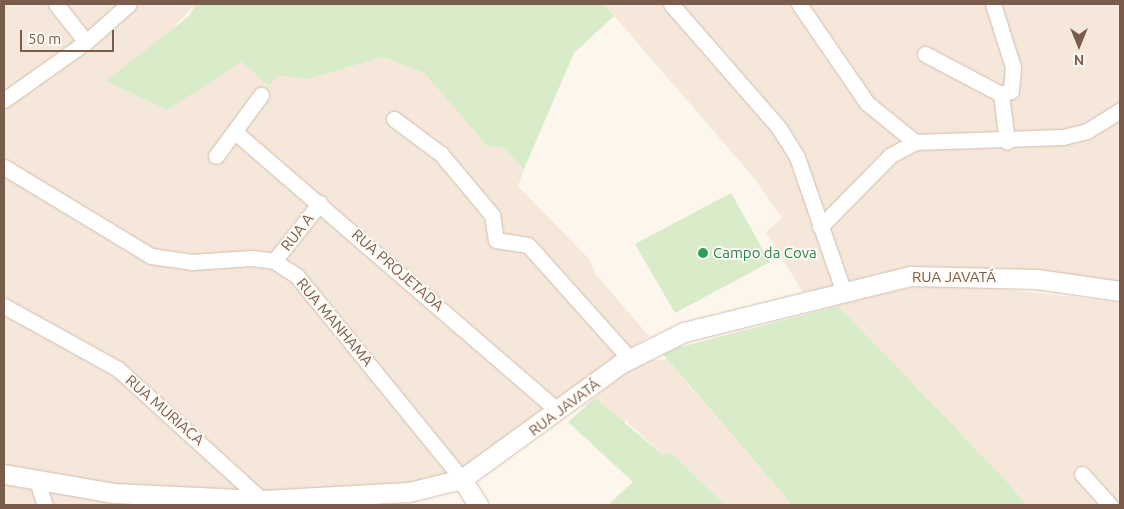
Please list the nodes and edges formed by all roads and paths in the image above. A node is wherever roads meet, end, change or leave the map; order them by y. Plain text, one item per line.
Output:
1 (56, 4) edge
2 (129, 4) edge
3 (671, 4) edge
4 (799, 4) edge
5 (993, 4) edge
6 (86, 42) junction
7 (925, 54) dead end
8 (1001, 94) junction
9 (261, 95) dead end
10 (4, 100) edge
11 (1120, 110) edge
12 (394, 119) dead end
13 (235, 132) junction
14 (915, 142) junction
15 (1007, 142) junction
16 (216, 156) dead end
17 (4, 166) edge
18 (320, 202) junction
19 (820, 227) junction
20 (274, 261) junction
21 (843, 290) junction
22 (1120, 291) edge
23 (4, 306) edge
24 (630, 359) junction
25 (558, 411) junction
26 (4, 474) edge
27 (1082, 474) dead end
28 (462, 479) junction
29 (37, 481) junction
30 (117, 499) edge
31 (262, 500) junction
32 (313, 502) edge
33 (45, 505) edge
34 (478, 505) edge
35 (1110, 505) edge

1 - 6 street
2 - 6 street
3 - 19 street
4 - 14 street
5 - 8 street
6 - 10 street
7 - 8 street
8 - 15 street
9 - 13 street
11 - 15 street
12 - 24 street
13 - 16 street
13 - 18 street, RUA PROJETADA
14 - 15 street
14 - 19 street
17 - 20 street
18 - 20 street, RUA A
18 - 25 street, RUA PROJETADA
19 - 21 street
20 - 28 street, RUA MANHAMA
21 - 22 street, RUA JAVATÁ
21 - 24 street, RUA JAVATÁ
23 - 31 street, RUA MURIACA
24 - 25 street, RUA JAVATÁ
25 - 28 street, RUA JAVATÁ
26 - 29 street, RUA JAVATÁ
27 - 35 street
28 - 32 street, RUA JAVATÁ
28 - 34 street
29 - 30 street, RUA JAVATÁ
29 - 33 street
30 - 31 street, RUA JAVATÁ
31 - 32 street, RUA JAVATÁ

